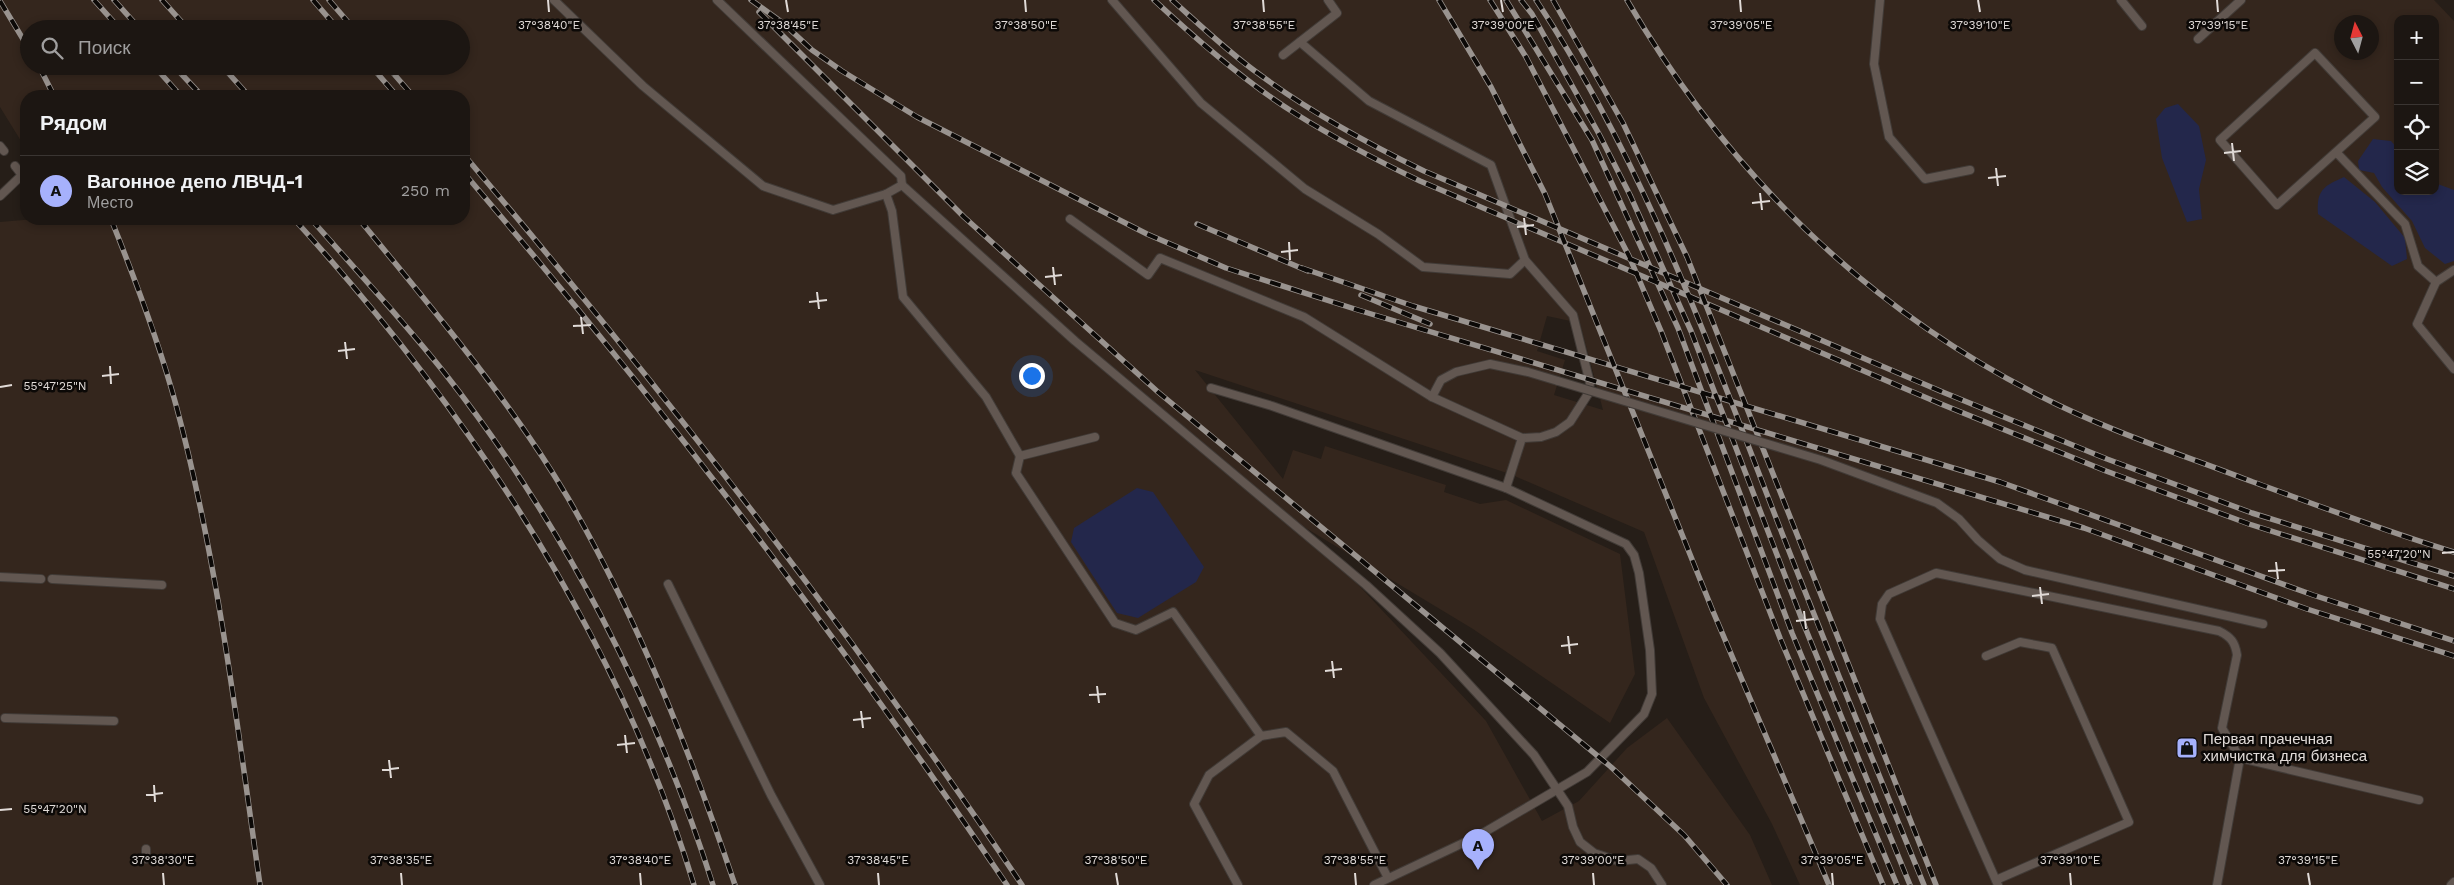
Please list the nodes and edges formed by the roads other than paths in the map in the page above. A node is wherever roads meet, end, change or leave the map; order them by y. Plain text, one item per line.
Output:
1 (554, 0) edge
2 (717, 0) edge
3 (1112, 0) edge
4 (1328, 0) edge
5 (1880, 0) edge
6 (2120, 0) edge
7 (2240, 0) edge
8 (2142, 26) dead end
9 (2198, 39) dead end
10 (1300, 42) junction
11 (1282, 55) dead end
12 (2336, 152) junction
13 (15, 166) dead end
14 (1970, 170) dead end
15 (20, 172) edge
16 (20, 177) edge
17 (902, 186) junction
18 (886, 194) junction
19 (0, 196) edge
20 (1070, 219) dead end
21 (1525, 260) junction
22 (2454, 270) edge
23 (2436, 282) junction
24 (2454, 369) edge
25 (1211, 388) dead end
26 (1432, 397) junction
27 (1095, 437) dead end
28 (1522, 438) junction
29 (1020, 456) junction
30 (1506, 488) junction
31 (0, 577) edge
32 (41, 579) dead end
33 (52, 579) dead end
34 (668, 584) dead end
35 (162, 585) dead end
36 (2262, 624) dead end
37 (1986, 656) dead end
38 (5, 718) dead end
39 (114, 721) dead end
40 (1261, 736) junction
41 (2240, 758) junction
42 (1557, 790) junction
43 (2419, 800) dead end
44 (146, 849) dead end
45 (146, 859) dead end
46 (1388, 878) junction
47 (1997, 882) edge
48 (2454, 882) edge
49 (820, 885) edge
50 (1238, 885) edge
51 (1374, 885) edge
52 (1662, 885) edge
53 (2217, 885) edge
54 (2451, 885) edge

1 - 18 lane
2 - 17 lane
3 - 21 lane
4 - 10 lane
5 - 14 lane
6 - 8 lane
7 - 9 lane
10 - 11 lane
10 - 21 lane
12 - 12 lane
12 - 23 lane
13 - 15 lane
16 - 19 lane
17 - 18 lane
17 - 42 lane
18 - 29 lane
20 - 26 lane
21 - 28 lane
22 - 23 lane
23 - 24 lane
25 - 30 lane
26 - 28 lane
26 - 36 lane, bridge
27 - 29 lane
28 - 30 lane
29 - 40 lane
30 - 42 lane
31 - 32 lane
33 - 35 lane
34 - 49 lane
37 - 47 lane
38 - 39 lane
40 - 46 lane
40 - 50 lane
41 - 43 lane
41 - 47 lane
41 - 53 lane
42 - 46 lane
42 - 52 lane
44 - 45 lane
46 - 51 lane
48 - 54 lane

